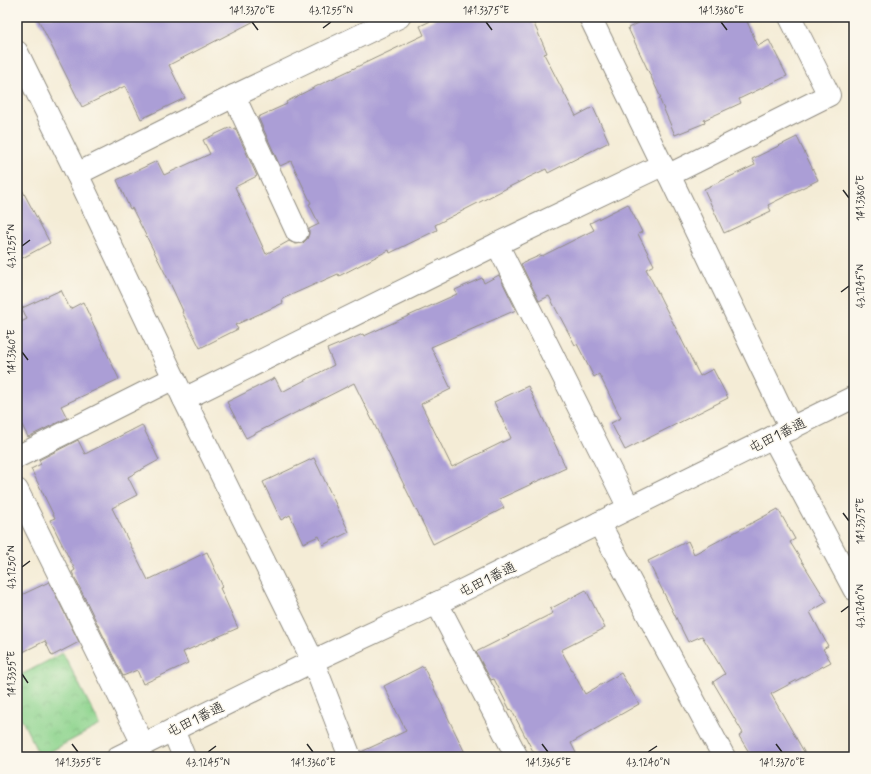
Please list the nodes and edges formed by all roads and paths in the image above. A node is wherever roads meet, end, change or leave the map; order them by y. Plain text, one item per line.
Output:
1 (399, 17) edge
2 (590, 17) edge
3 (790, 17) edge
4 (17, 52) edge
5 (234, 96) junction
6 (666, 170) junction
7 (77, 174) junction
8 (297, 232) dead end
9 (497, 244) junction
10 (174, 378) junction
11 (854, 397) edge
12 (184, 399) junction
13 (782, 433) junction
14 (17, 457) edge
15 (17, 490) edge
16 (629, 508) junction
17 (599, 523) junction
18 (854, 589) edge
19 (437, 603) junction
20 (314, 661) junction
21 (173, 730) junction
22 (144, 744) junction
23 (118, 757) edge
24 (184, 757) edge
25 (350, 757) edge
26 (517, 757) edge
27 (724, 757) edge

1 - 5 street
2 - 6 street
3 - 6 street
4 - 7 street
5 - 7 street
5 - 8 street
6 - 9 street
6 - 13 street
7 - 10 street
9 - 12 street
9 - 16 street
10 - 12 street
10 - 14 street
11 - 13 street, 屯田1番通
12 - 20 street
13 - 16 street, 屯田1番通
13 - 18 street
15 - 22 street
16 - 17 street, 屯田1番通
17 - 19 street, 屯田1番通
17 - 27 street
19 - 20 street, 屯田1番通
19 - 26 street
20 - 21 street, 屯田1番通
20 - 25 street
21 - 22 street, 屯田1番通
21 - 24 street
22 - 23 street, 屯田1番通

